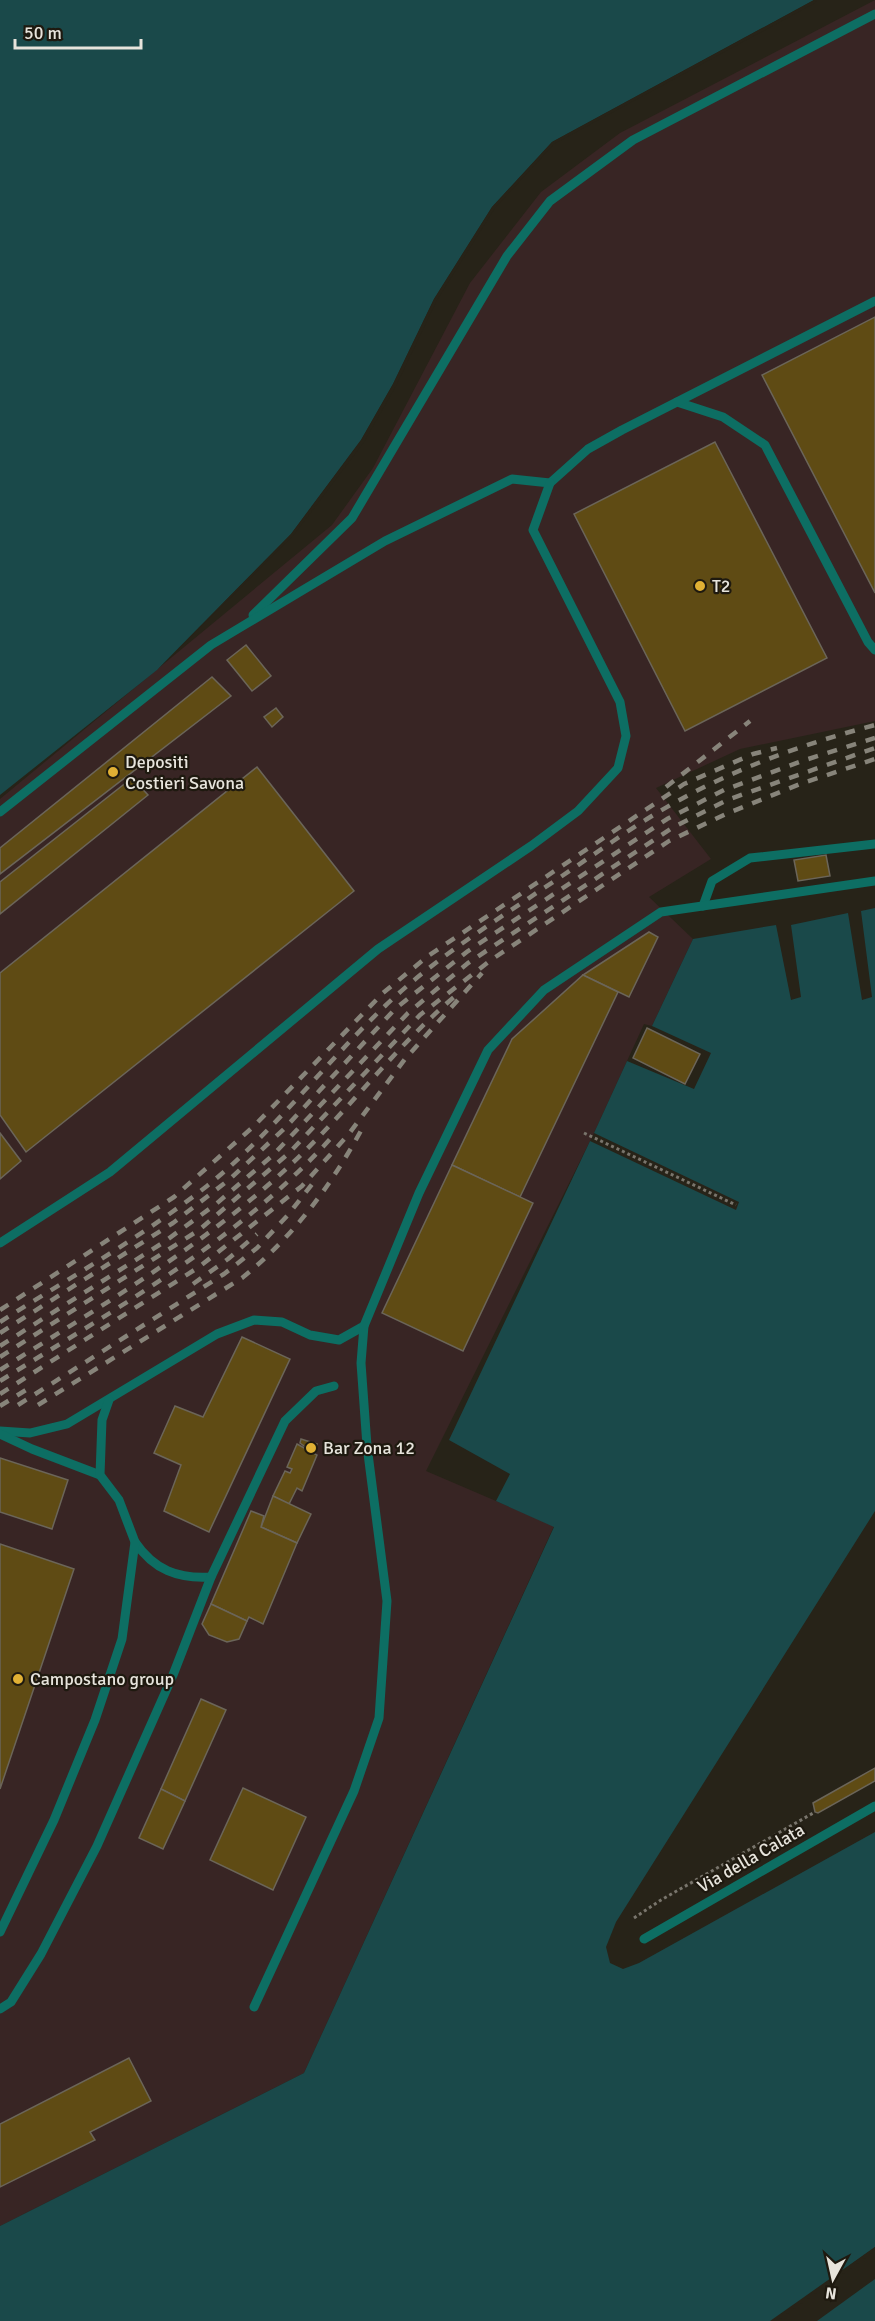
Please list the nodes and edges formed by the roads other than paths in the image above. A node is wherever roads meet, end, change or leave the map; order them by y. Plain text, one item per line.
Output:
1 (875, 14) edge
2 (875, 301) edge
3 (677, 402) junction
4 (550, 483) junction
5 (241, 627) junction
6 (875, 650) edge
7 (0, 812) edge
8 (875, 844) edge
9 (875, 881) edge
10 (704, 906) junction
11 (0, 1243) edge
12 (364, 1326) junction
13 (334, 1386) dead end
14 (109, 1400) junction
15 (0, 1432) edge
16 (100, 1475) junction
17 (135, 1542) junction
18 (211, 1576) junction
19 (875, 1806) edge
20 (0, 1932) edge
21 (644, 1939) dead end
22 (255, 2007) dead end
23 (0, 2009) edge

1 - 5 lane
2 - 3 lane
3 - 4 lane
3 - 6 lane
4 - 5 lane
4 - 11 lane
5 - 7 lane
8 - 10 lane
9 - 10 lane
10 - 12 lane
12 - 14 lane
12 - 22 lane
13 - 18 lane
14 - 15 lane
14 - 16 lane
15 - 16 lane
16 - 17 lane
17 - 18 lane
17 - 20 lane
18 - 23 lane
19 - 21 lane, Via della Calata

